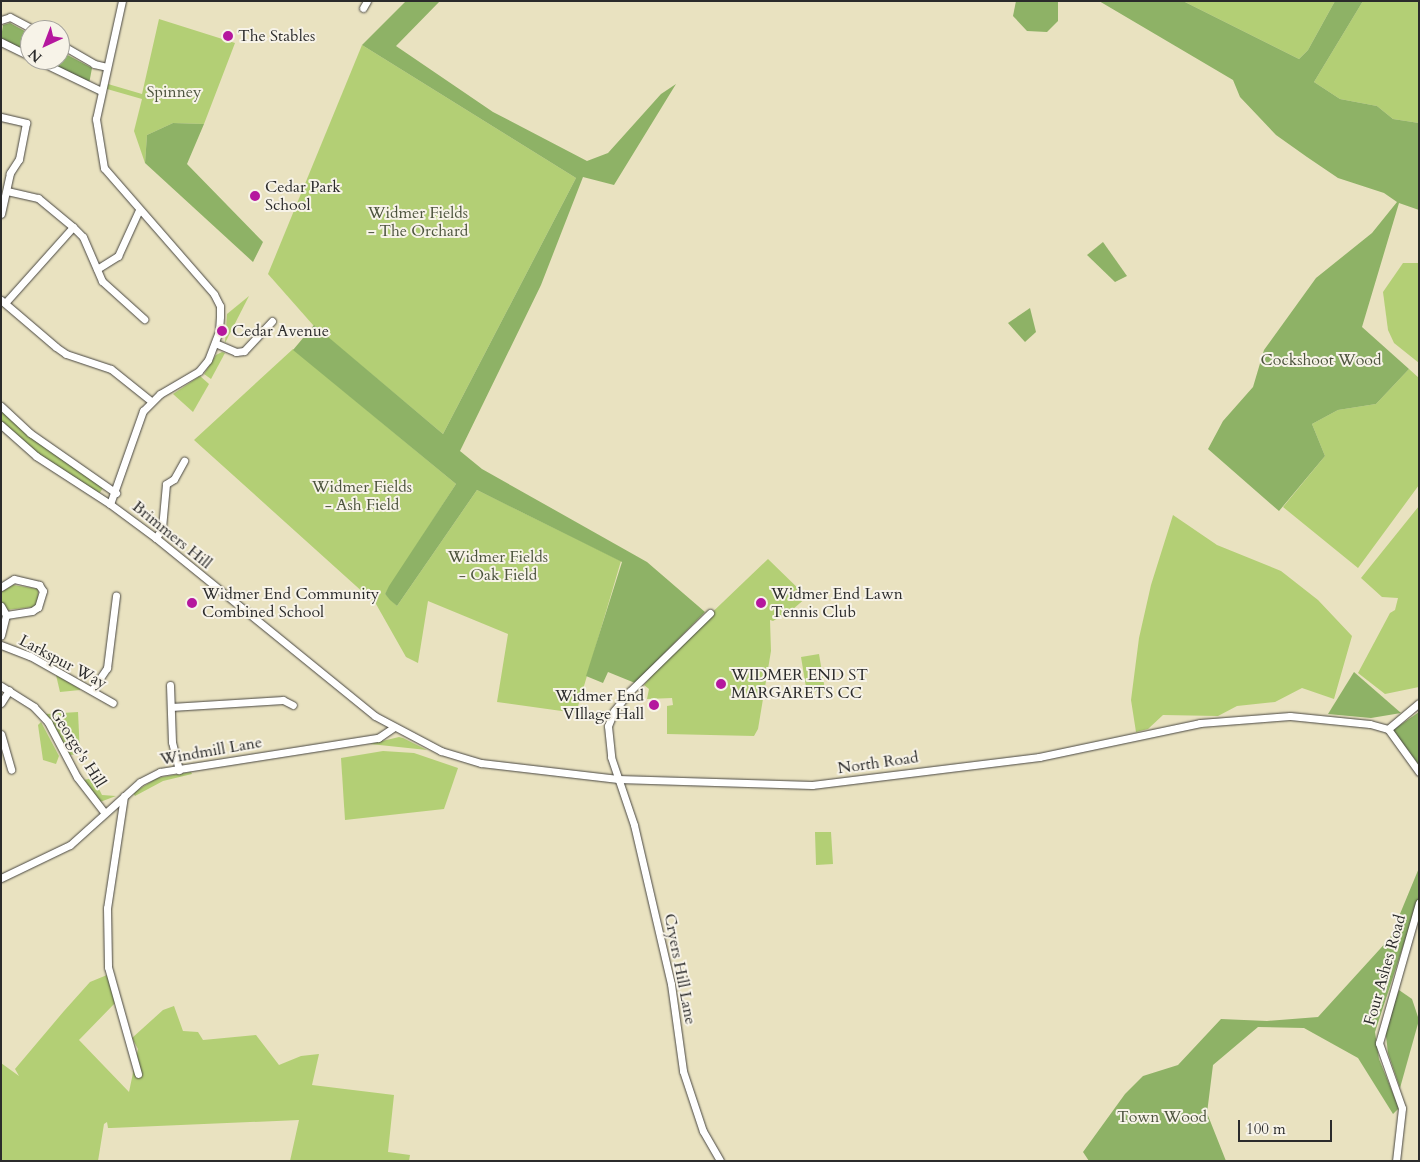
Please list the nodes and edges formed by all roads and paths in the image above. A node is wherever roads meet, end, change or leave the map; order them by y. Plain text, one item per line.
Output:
1 (122, 1) edge
2 (1, 20) edge
3 (20, 22) edge
4 (1, 42) edge
5 (70, 50) edge
6 (20, 51) edge
7 (107, 67) junction
8 (58, 70) edge
9 (101, 91) junction
10 (1, 117) edge
11 (7, 191) junction
12 (139, 210) junction
13 (1, 214) edge
14 (73, 227) junction
15 (97, 269) junction
16 (3, 301) edge
17 (144, 318) dead end
18 (272, 320) dead end
19 (215, 343) junction
20 (151, 401) junction
21 (1, 406) edge
22 (1, 425) edge
23 (184, 461) dead end
24 (116, 492) junction
25 (110, 504) junction
26 (156, 538) junction
27 (1, 587) edge
28 (116, 596) dead end
29 (1, 606) edge
30 (710, 613) dead end
31 (6, 615) junction
32 (1, 635) edge
33 (1, 645) edge
34 (170, 685) dead end
35 (1, 686) edge
36 (9, 690) junction
37 (92, 690) junction
38 (1, 703) edge
39 (113, 703) dead end
40 (1419, 703) edge
41 (293, 705) dead end
42 (171, 707) junction
43 (393, 728) junction
44 (1388, 729) junction
45 (1, 734) edge
46 (11, 770) dead end
47 (178, 770) junction
48 (1419, 772) edge
49 (618, 779) junction
50 (124, 796) junction
51 (104, 812) junction
52 (1, 878) edge
53 (1419, 903) edge
54 (138, 1074) dead end
55 (720, 1161) edge
56 (1396, 1161) edge

1 - 7 street
2 - 3 street
4 - 6 street
5 - 7 street
7 - 9 street
8 - 9 street
9 - 12 street
10 - 11 street
11 - 13 street
11 - 14 street
12 - 15 street
12 - 19 street
14 - 15 street
14 - 16 street
15 - 17 street
16 - 20 street
18 - 19 street
19 - 20 street
20 - 24 street
21 - 24 street
22 - 25 street, Brimmers Hill
23 - 26 street
24 - 25 street
25 - 26 street, Brimmers Hill
26 - 43 street, Brimmers Hill
27 - 31 street
28 - 37 street
29 - 31 street
30 - 49 street, Cryers Hill Lane
31 - 32 street
33 - 37 street, Larkspur Way
34 - 42 street
35 - 36 street, George's Hill
36 - 38 street
36 - 51 street, George's Hill
37 - 39 street, Larkspur Way
40 - 44 street
41 - 42 street
42 - 47 street
43 - 47 street, Windmill Lane
43 - 49 street, North Road
44 - 48 street
44 - 49 street, North Road
45 - 46 street
47 - 50 street, Windmill Lane
49 - 55 street, Cryers Hill Lane
50 - 51 street, Windmill Lane
50 - 54 street
51 - 52 street, Windmill Lane
53 - 56 street, Four Ashes Road

